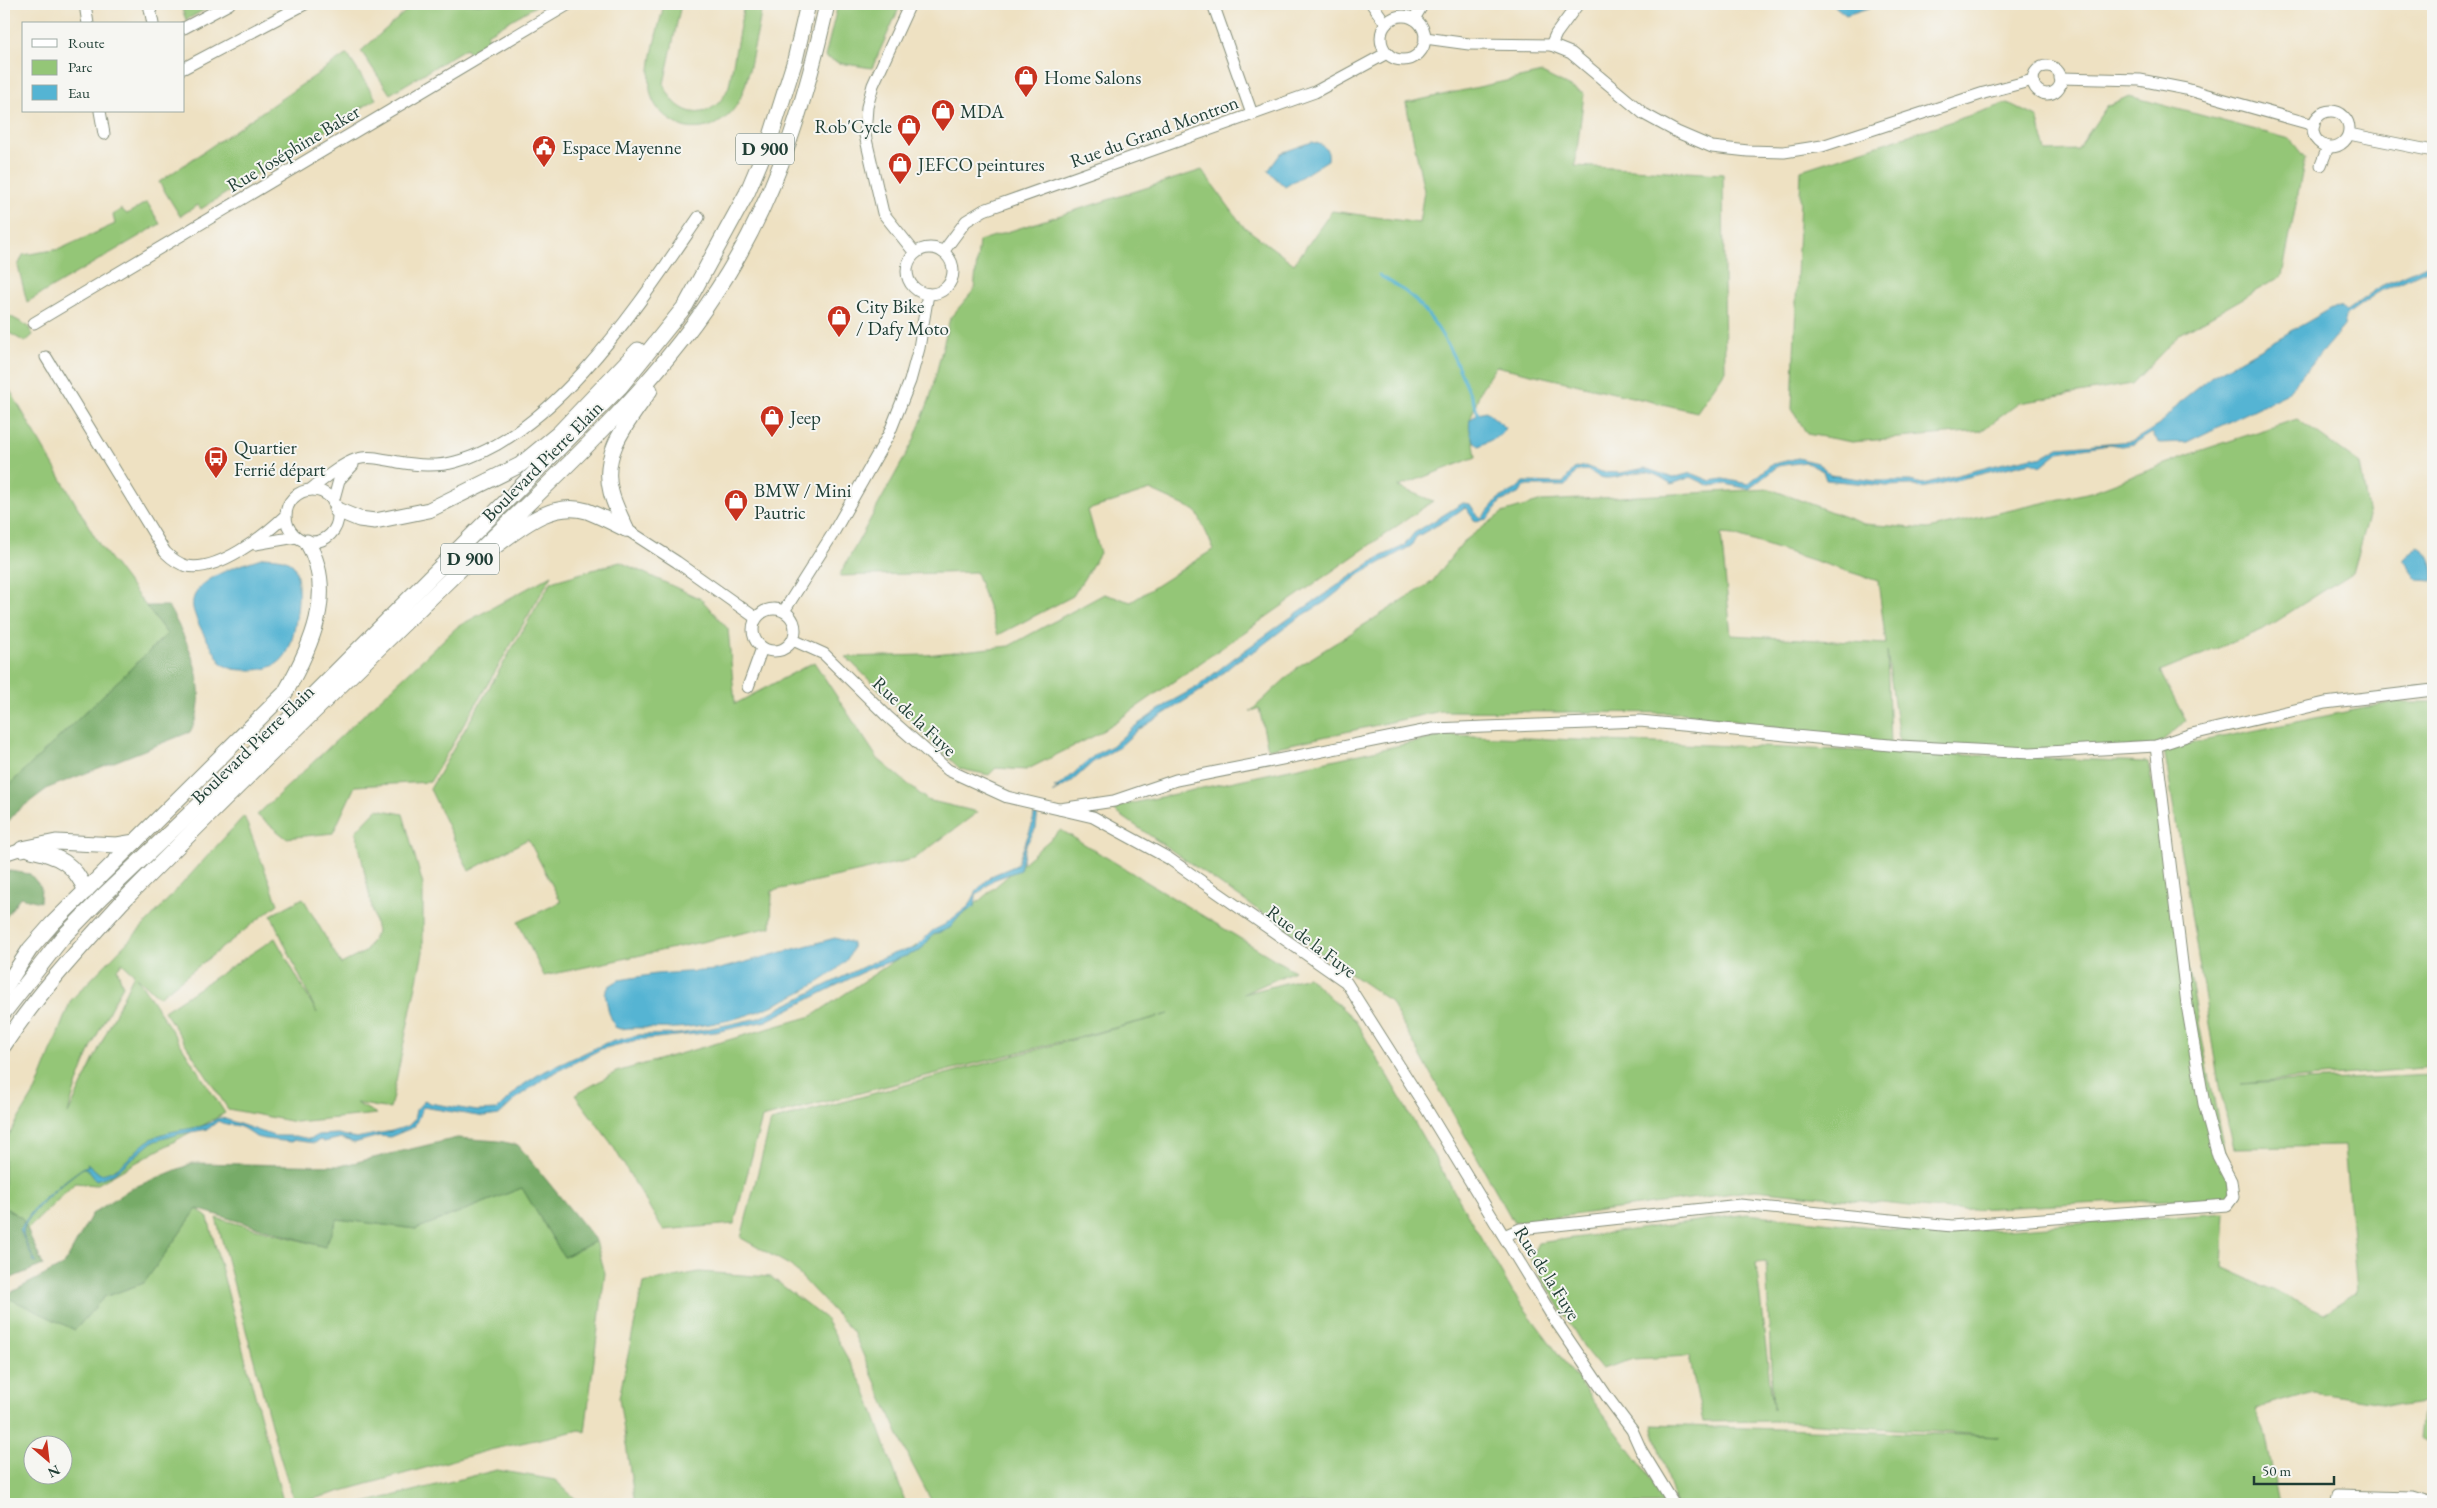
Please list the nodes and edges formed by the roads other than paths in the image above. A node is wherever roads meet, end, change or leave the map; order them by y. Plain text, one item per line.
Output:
1 (85, 4) edge
2 (149, 4) edge
3 (229, 4) edge
4 (304, 4) edge
5 (569, 4) edge
6 (808, 4) edge
7 (827, 4) edge
8 (910, 4) edge
9 (1213, 4) edge
10 (1372, 4) edge
11 (1423, 4) edge
12 (1578, 4) edge
13 (1414, 19) junction
14 (88, 22) edge
15 (153, 22) edge
16 (1386, 24) junction
17 (185, 27) edge
18 (1425, 38) junction
19 (1551, 45) junction
20 (1387, 53) junction
21 (185, 67) edge
22 (2060, 78) junction
23 (2033, 80) junction
24 (100, 112) edge
25 (1252, 114) junction
26 (2314, 125) junction
27 (104, 134) dead end
28 (2349, 134) junction
29 (2328, 147) junction
30 (2433, 151) edge
31 (2321, 165) dead end
32 (699, 217) dead end
33 (943, 252) junction
34 (915, 253) junction
35 (698, 284) junction
36 (928, 294) junction
37 (34, 323) dead end
38 (680, 344) junction
39 (46, 357) dead end
40 (357, 459) junction
41 (310, 490) junction
42 (335, 506) junction
43 (285, 516) junction
44 (626, 529) junction
45 (301, 540) junction
46 (251, 544) junction
47 (456, 573) junction
48 (784, 611) junction
49 (756, 618) junction
50 (793, 640) junction
51 (762, 648) junction
52 (748, 687) dead end
53 (2433, 690) edge
54 (2156, 746) junction
55 (1060, 809) junction
56 (135, 842) junction
57 (22, 849) junction
58 (4, 855) edge
59 (86, 890) junction
60 (4, 989) edge
61 (4, 1012) edge
62 (4, 1045) edge
63 (1504, 1236) junction
64 (1674, 1504) edge
65 (2335, 1504) edge
66 (2432, 1504) edge

1 - 14 street
2 - 15 street
3 - 17 street
4 - 21 street
5 - 37 street, Rue Joséphine Baker
6 - 35 main road, Boulevard Pierre Elain / D 900
7 - 38 main road, Boulevard Pierre Elain / D 900
8 - 34 street
9 - 25 street
10 - 16 street
11 - 13 street
12 - 19 street
13 - 16 street
13 - 18 street
16 - 20 street
18 - 19 street
18 - 20 street
19 - 23 street
20 - 25 street, Rue du Grand Montron
22 - 23 street
22 - 23 street
22 - 26 street
24 - 27 street
25 - 33 street, Rue du Grand Montron
26 - 28 street
26 - 29 street
28 - 29 street
28 - 30 street
29 - 31 street
32 - 40 street
33 - 34 street
33 - 36 street
34 - 36 street
35 - 42 main road
35 - 61 main road, Boulevard Pierre Elain / D 900
36 - 48 street
38 - 44 main road
38 - 47 main road, Boulevard Pierre Elain / D 900
39 - 46 street
40 - 41 street
40 - 42 street
41 - 42 street
41 - 43 street
42 - 45 street
43 - 45 street
43 - 46 street
44 - 47 main road
44 - 49 street
45 - 46 street
45 - 56 main road
47 - 62 main road, Boulevard Pierre Elain / D 900
48 - 49 street
48 - 50 street
49 - 51 street
50 - 51 street
50 - 55 street, Rue de la Fuye
51 - 52 street
53 - 54 street
54 - 55 street
54 - 63 street
55 - 63 street, Rue de la Fuye
56 - 57 main road
56 - 59 main road
57 - 58 street
57 - 59 main road
59 - 60 main road
63 - 64 street, Rue de la Fuye
65 - 66 street

